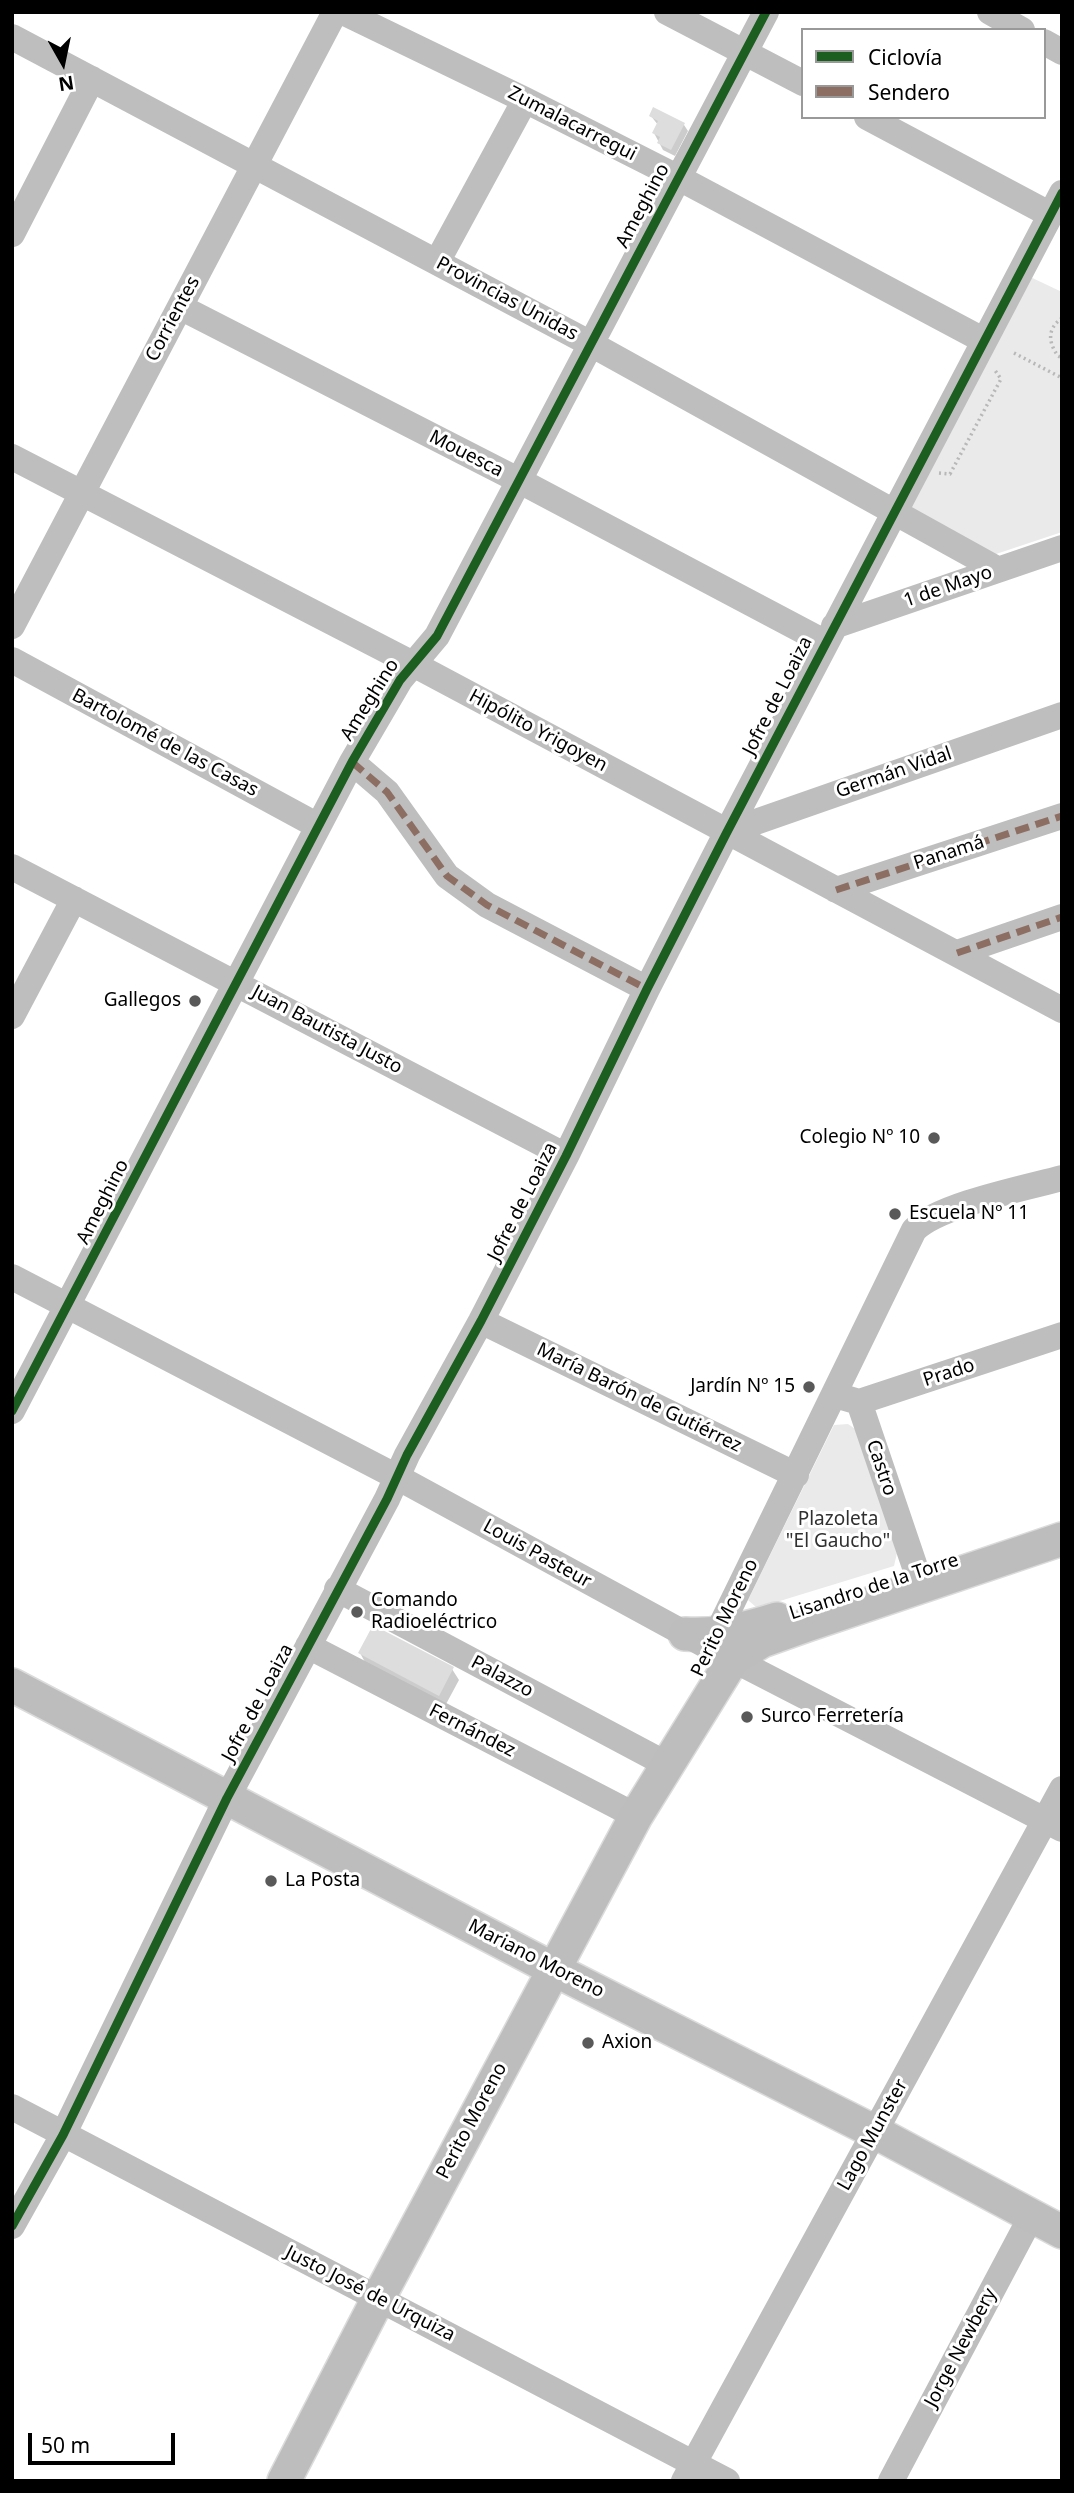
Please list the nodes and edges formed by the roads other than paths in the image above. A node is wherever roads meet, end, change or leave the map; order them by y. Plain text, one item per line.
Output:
1 (335, 12) edge
2 (343, 12) edge
3 (667, 12) edge
4 (766, 12) edge
5 (990, 12) edge
6 (1018, 28) edge
7 (12, 37) edge
8 (1046, 43) edge
9 (744, 52) junction
10 (1062, 52) edge
11 (92, 79) junction
12 (801, 82) edge
13 (525, 100) junction
14 (871, 119) edge
15 (256, 164) junction
16 (677, 177) junction
17 (1056, 204) edge
18 (12, 234) edge
19 (438, 262) junction
20 (180, 307) junction
21 (591, 344) junction
22 (986, 351) junction
23 (12, 457) edge
24 (517, 480) junction
25 (81, 493) junction
26 (895, 511) junction
27 (1062, 548) edge
28 (997, 569) junction
29 (12, 626) edge
30 (830, 635) junction
31 (12, 660) edge
32 (413, 664) junction
33 (1062, 715) edge
34 (352, 762) junction
35 (1062, 816) edge
36 (318, 826) junction
37 (727, 832) junction
38 (12, 866) edge
39 (836, 890) junction
40 (74, 899) junction
41 (1062, 917) edge
42 (957, 953) junction
43 (237, 983) junction
44 (647, 989) junction
45 (1062, 1010) edge
46 (12, 1016) edge
47 (566, 1156) junction
48 (1062, 1178) edge
49 (12, 1277) edge
50 (69, 1306) junction
51 (481, 1321) junction
52 (1062, 1335) edge
53 (847, 1399) junction
54 (12, 1411) edge
55 (796, 1475) junction
56 (397, 1477) junction
57 (1062, 1526) edge
58 (1062, 1539) edge
59 (917, 1573) junction
60 (337, 1589) junction
61 (711, 1643) junction
62 (308, 1646) junction
63 (12, 1685) edge
64 (666, 1764) junction
65 (1062, 1789) edge
66 (226, 1798) junction
67 (636, 1816) junction
68 (1053, 1825) edge
69 (554, 1969) junction
70 (12, 2107) edge
71 (875, 2132) junction
72 (63, 2135) junction
73 (1032, 2215) junction
74 (12, 2226) edge
75 (1062, 2232) edge
76 (378, 2299) junction
77 (689, 2472) edge
78 (284, 2481) edge
79 (727, 2481) edge
80 (891, 2481) edge

1 - 15 street, Corrientes
2 - 13 street, Zumalacarregui
3 - 9 street
4 - 9 street, Ameghino
5 - 6 street
7 - 11 street, Provincias Unidas
8 - 10 street
9 - 12 street
9 - 16 street, Ameghino
11 - 15 street, Provincias Unidas
11 - 18 street
13 - 16 street, Zumalacarregui
13 - 19 street
14 - 17 street
15 - 19 street, Provincias Unidas
15 - 20 street, Corrientes
16 - 21 street, Ameghino
16 - 22 street, Zumalacarregui
17 - 22 street, Jofre de Loaiza
19 - 21 street, Provincias Unidas
20 - 24 street, Mouesca
20 - 25 street, Corrientes
21 - 24 street, Ameghino
21 - 26 street, Provincias Unidas
22 - 26 street, Jofre de Loaiza
23 - 25 street, Hipólito Yrigoyen
24 - 30 street, Mouesca
24 - 32 street, Ameghino
25 - 29 street, Corrientes
25 - 32 street, Hipólito Yrigoyen
26 - 28 street, Provincias Unidas
26 - 30 street, Jofre de Loaiza
27 - 28 street, 1 de Mayo
28 - 30 street, 1 de Mayo
30 - 37 street, Jofre de Loaiza
31 - 36 street, Bartolomé de las Casas
32 - 34 street, Ameghino
32 - 37 street, Hipólito Yrigoyen
33 - 37 street, Germán Vidal
34 - 36 street, Ameghino
34 - 44 street
35 - 39 street, Panamá
36 - 43 street, Ameghino
37 - 39 street, Hipólito Yrigoyen
37 - 44 street, Jofre de Loaiza
38 - 40 street, Juan Bautista Justo
39 - 42 street, Hipólito Yrigoyen
40 - 43 street, Juan Bautista Justo
40 - 46 street
41 - 42 street
42 - 45 street, Hipólito Yrigoyen
43 - 47 street, Juan Bautista Justo
43 - 50 street, Ameghino
44 - 47 street, Jofre de Loaiza
47 - 51 street, Jofre de Loaiza
48 - 53 street, Perito Moreno
49 - 50 street, Louis Pasteur
50 - 54 street, Ameghino
50 - 56 street, Louis Pasteur
51 - 55 street, María Barón de Gutiérrez
51 - 56 street, Jofre de Loaiza
52 - 53 street, Prado
53 - 55 street, Perito Moreno
53 - 59 street, Castro
55 - 61 street, Perito Moreno
56 - 60 street, Jofre de Loaiza
56 - 61 street, Louis Pasteur
57 - 59 main road, Lisandro de la Torre
58 - 61 main road, Lisandro de la Torre
59 - 61 main road, Lisandro de la Torre
60 - 62 street, Jofre de Loaiza
60 - 64 street, Palazzo
61 - 64 main road, Perito Moreno
61 - 68 street, Louis Pasteur
62 - 66 street, Jofre de Loaiza
62 - 67 street, Fernández
63 - 66 main road, Mariano Moreno
64 - 67 main road, Perito Moreno
65 - 68 street, Lago Munster
66 - 69 main road, Mariano Moreno
66 - 72 street, Jofre de Loaiza
67 - 69 main road, Perito Moreno
68 - 71 street, Lago Munster
69 - 71 main road, Mariano Moreno
69 - 76 main road, Perito Moreno
70 - 72 street, Justo José de Urquiza
71 - 73 main road, Mariano Moreno
71 - 77 street, Lago Munster
72 - 74 street, Jofre de Loaiza
72 - 76 street, Justo José de Urquiza
73 - 75 main road, Mariano Moreno
73 - 80 street, Jorge Newbery
76 - 77 street, Justo José de Urquiza
76 - 78 main road, Perito Moreno
77 - 79 street, Justo José de Urquiza

